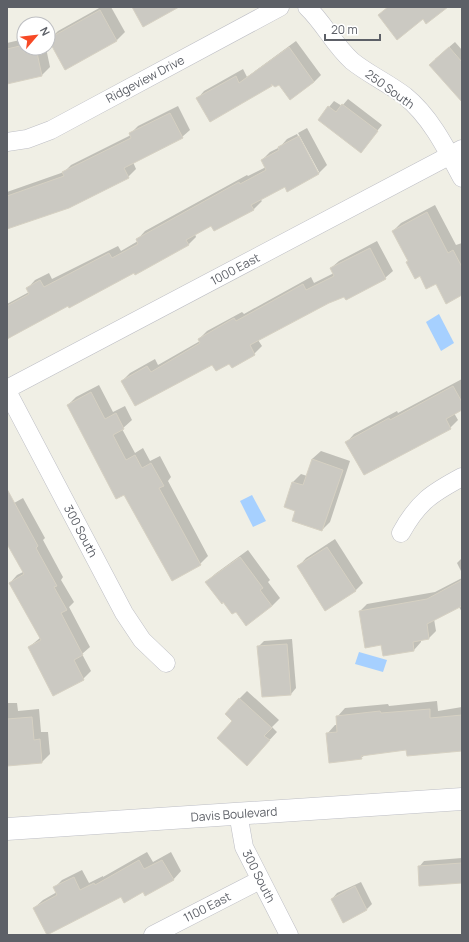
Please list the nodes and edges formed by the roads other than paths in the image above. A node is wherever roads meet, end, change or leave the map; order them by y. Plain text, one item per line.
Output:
1 (280, 7) edge
2 (307, 7) edge
3 (7, 142) edge
4 (456, 153) edge
5 (462, 178) edge
6 (7, 390) edge
7 (462, 477) edge
8 (401, 533) dead end
9 (166, 663) dead end
10 (462, 798) edge
11 (238, 813) junction
12 (7, 829) edge
13 (260, 880) junction
14 (153, 935) edge
15 (290, 935) edge

1 - 3 street, Ridgeview Drive
2 - 4 street, 250 South
4 - 5 street, 250 South
4 - 6 street, 1000 East
6 - 9 street, 300 South
7 - 8 street
10 - 11 street, Davis Boulevard
11 - 12 street, Davis Boulevard
11 - 13 street, 300 South
13 - 14 street, 1100 East
13 - 15 street, 300 South

